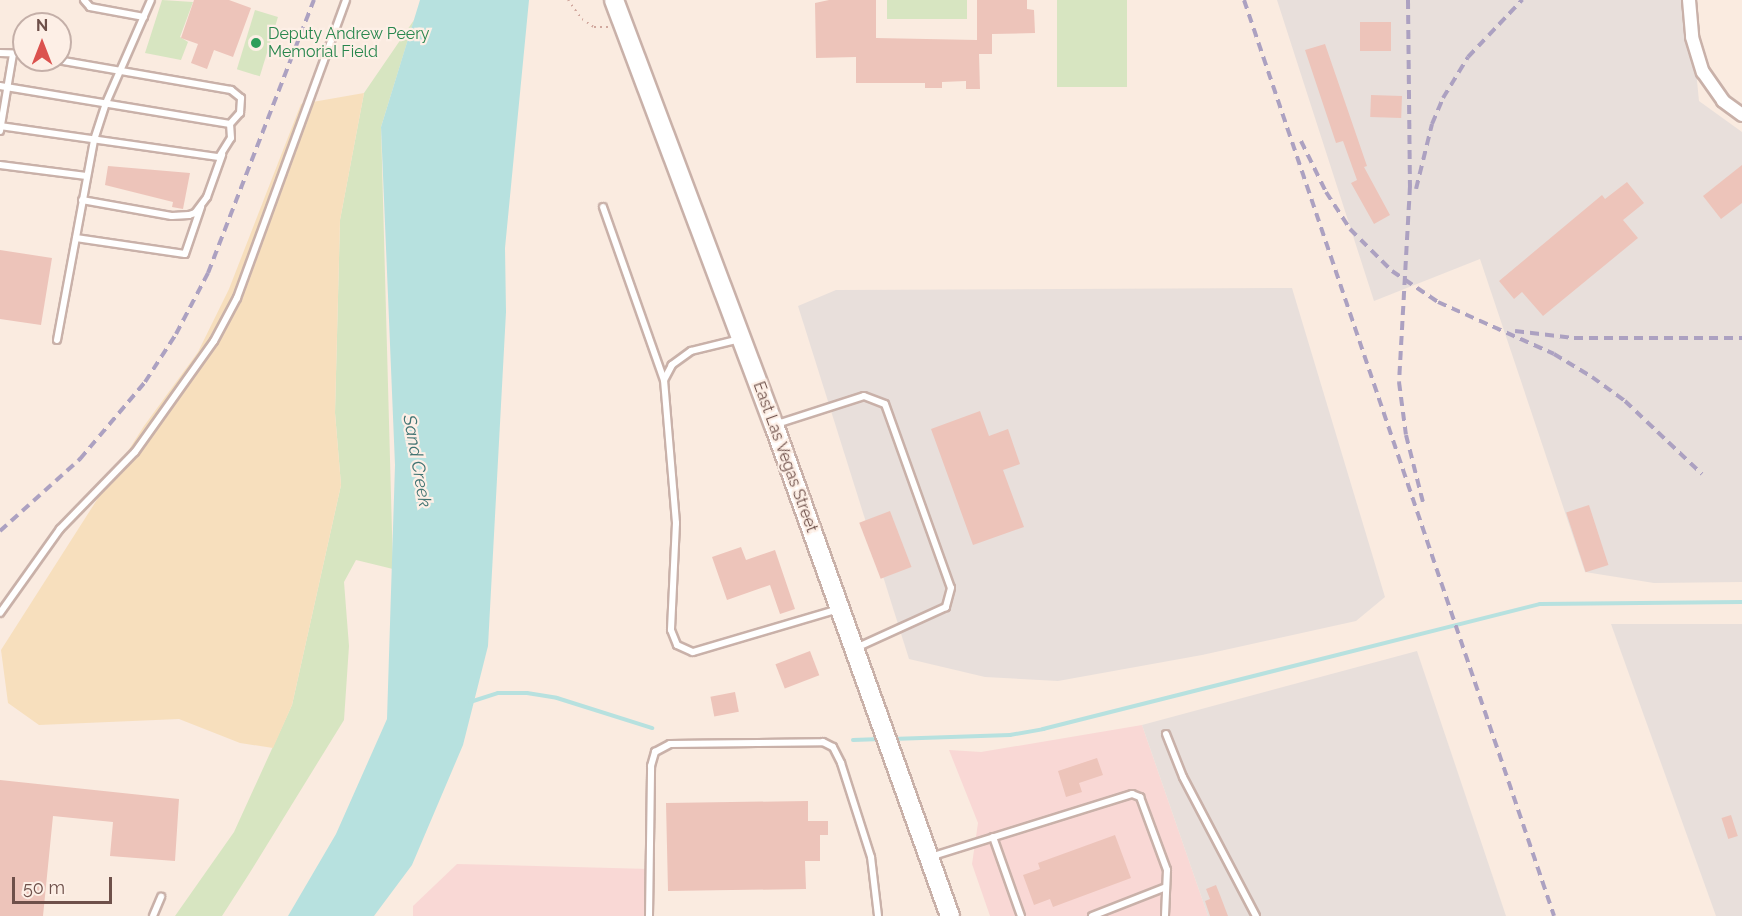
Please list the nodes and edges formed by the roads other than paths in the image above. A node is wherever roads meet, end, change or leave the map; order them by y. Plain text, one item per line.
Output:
1 (84, 0) edge
2 (151, 0) edge
3 (346, 0) edge
4 (614, 0) edge
5 (1689, 0) edge
6 (144, 16) junction
7 (12, 58) edge
8 (72, 62) edge
9 (121, 71) junction
10 (4, 87) edge
11 (106, 103) junction
12 (1742, 115) edge
13 (230, 124) junction
14 (0, 128) edge
15 (94, 140) junction
16 (222, 155) junction
17 (0, 165) edge
18 (86, 176) junction
19 (82, 200) junction
20 (201, 207) junction
21 (603, 207) dead end
22 (76, 238) junction
23 (742, 338) junction
24 (57, 340) dead end
25 (664, 380) junction
26 (774, 425) junction
27 (840, 609) junction
28 (0, 613) edge
29 (854, 649) junction
30 (1167, 734) dead end
31 (993, 837) junction
32 (928, 858) junction
33 (1167, 887) junction
34 (161, 897) dead end
35 (153, 916) edge
36 (649, 916) edge
37 (878, 916) edge
38 (950, 916) edge
39 (1021, 916) edge
40 (1092, 916) edge
41 (1165, 916) edge
42 (1256, 916) edge

1 - 6 lane
2 - 6 lane
3 - 28 lane
4 - 23 street, East Las Vegas Street
5 - 12 street
6 - 9 lane
7 - 10 lane
8 - 9 lane
9 - 11 lane
9 - 13 lane
10 - 11 lane
10 - 14 lane
11 - 13 lane
11 - 15 lane
13 - 16 lane
14 - 15 lane
15 - 16 lane
15 - 18 lane
16 - 20 lane
17 - 18 lane
18 - 19 lane
19 - 20 lane
19 - 22 lane
20 - 22 lane
21 - 25 lane
22 - 24 lane
23 - 25 lane
23 - 26 street, East Las Vegas Street
25 - 27 lane
26 - 27 street, East Las Vegas Street
26 - 29 lane
27 - 29 street, East Las Vegas Street
29 - 32 street, East Las Vegas Street
30 - 42 lane
31 - 32 lane
31 - 33 lane
31 - 39 lane
32 - 38 street, East Las Vegas Street
33 - 40 lane
33 - 41 lane
34 - 35 lane
36 - 37 lane

